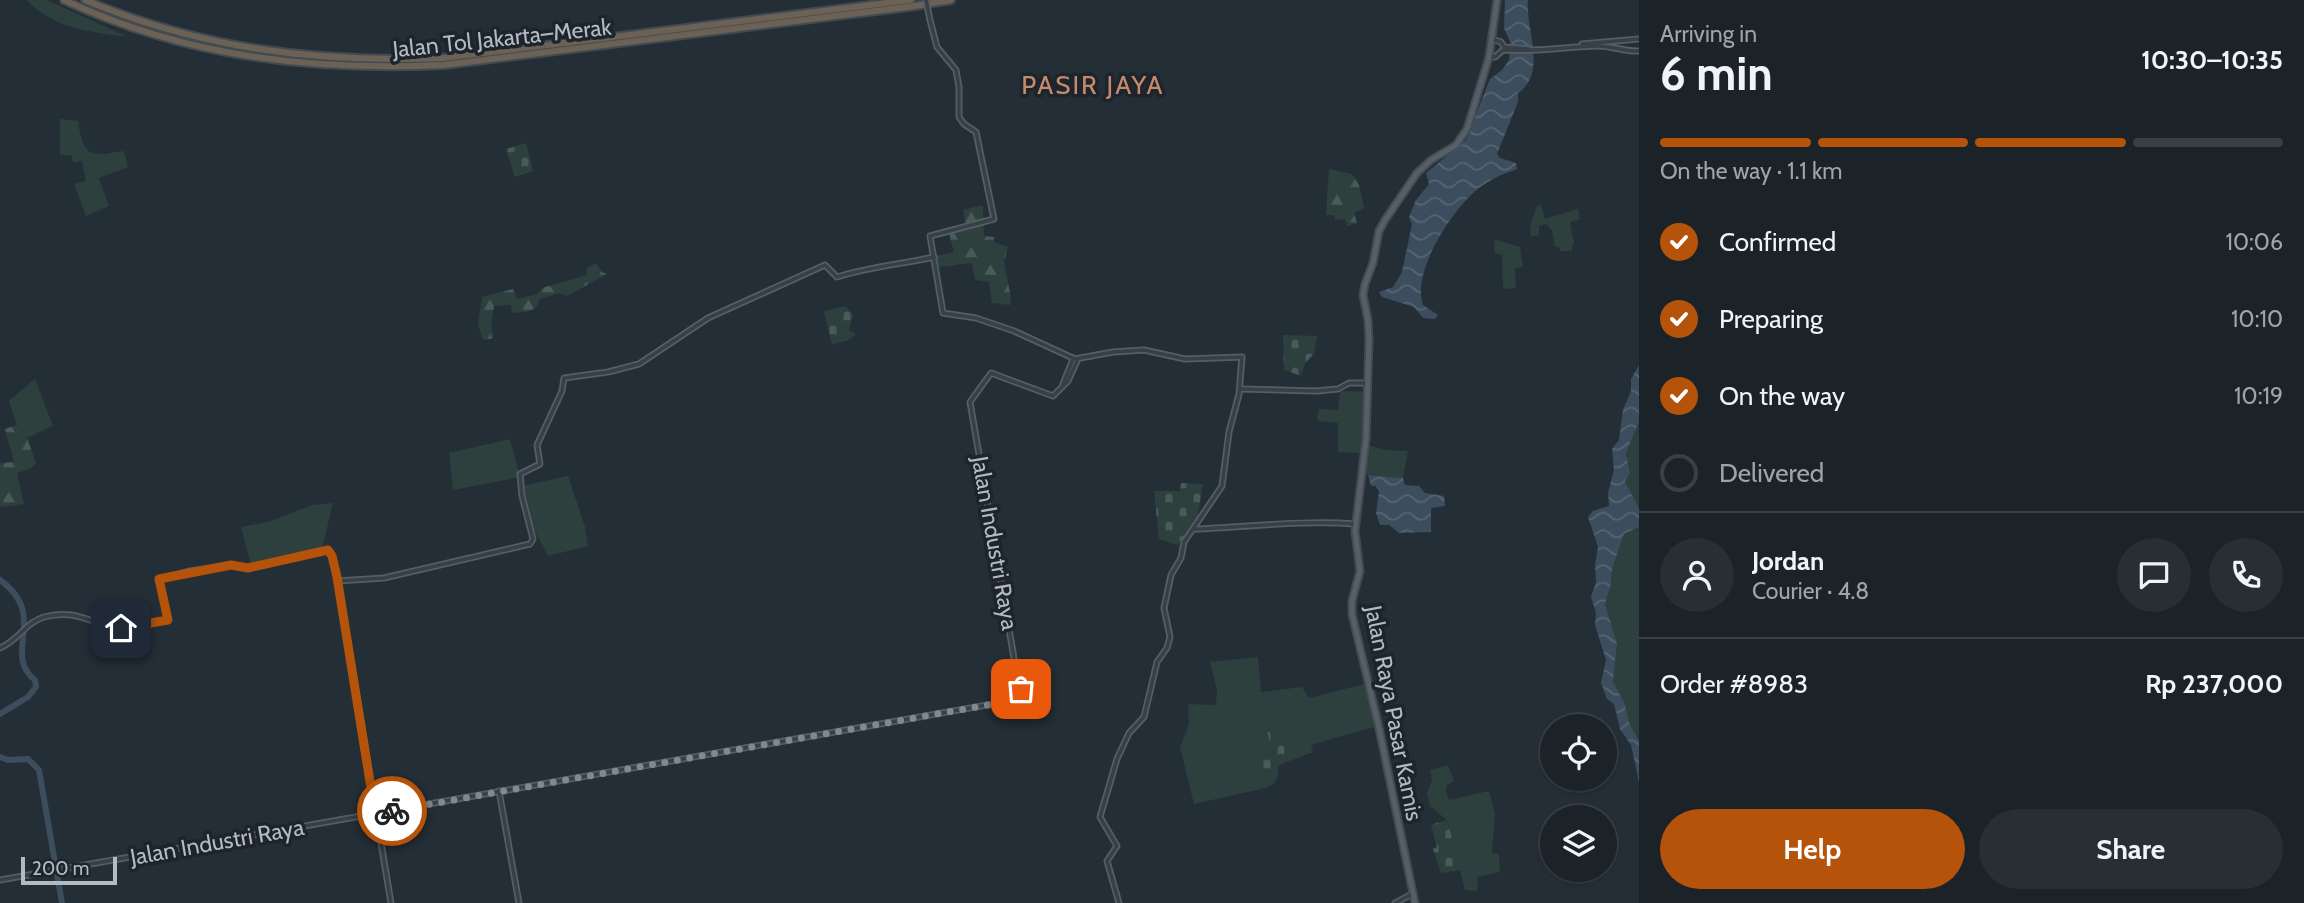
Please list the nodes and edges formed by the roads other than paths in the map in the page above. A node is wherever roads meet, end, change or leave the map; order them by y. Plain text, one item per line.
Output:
1 (64, 0) edge
2 (85, 0) edge
3 (911, 0) edge
4 (926, 0) edge
5 (951, 0) edge
6 (1497, 0) edge
7 (1492, 39) junction
8 (1639, 39) edge
9 (1504, 49) junction
10 (1544, 50) junction
11 (1639, 51) edge
12 (1489, 57) junction
13 (934, 257) junction
14 (1075, 359) junction
15 (1366, 383) junction
16 (1240, 389) junction
17 (1356, 524) junction
18 (1194, 529) junction
19 (337, 581) junction
20 (0, 648) edge
21 (499, 791) junction
22 (375, 813) junction
23 (0, 880) edge
24 (1414, 893) junction
25 (391, 903) edge
26 (519, 903) edge
27 (1119, 903) edge
28 (1395, 903) edge
29 (1415, 903) edge

1 - 5 highway, Jalan Tol Jakarta–Merak
2 - 3 highway, Jalan Tol Jakarta–Merak
4 - 13 street, bridge
6 - 7 main road, Jalan Raya Pasar Kamis
7 - 9 street
7 - 12 main road, Jalan Raya Pasar Kamis
8 - 10 street
9 - 10 street
9 - 12 street
10 - 11 street
12 - 15 main road, Jalan Raya Pasar Kamis
13 - 14 street
13 - 19 street
14 - 16 street
14 - 21 street, Jalan Industri Raya
15 - 16 street
15 - 17 main road, Jalan Raya Pasar Kamis
16 - 18 street
17 - 18 street
17 - 24 main road, Jalan Raya Pasar Kamis
18 - 27 street
19 - 20 street
19 - 22 street
21 - 22 street, Jalan Industri Raya
21 - 26 street
22 - 23 street, Jalan Industri Raya
22 - 25 street
24 - 28 street
24 - 29 main road, Jalan Raya Pasar Kamis

